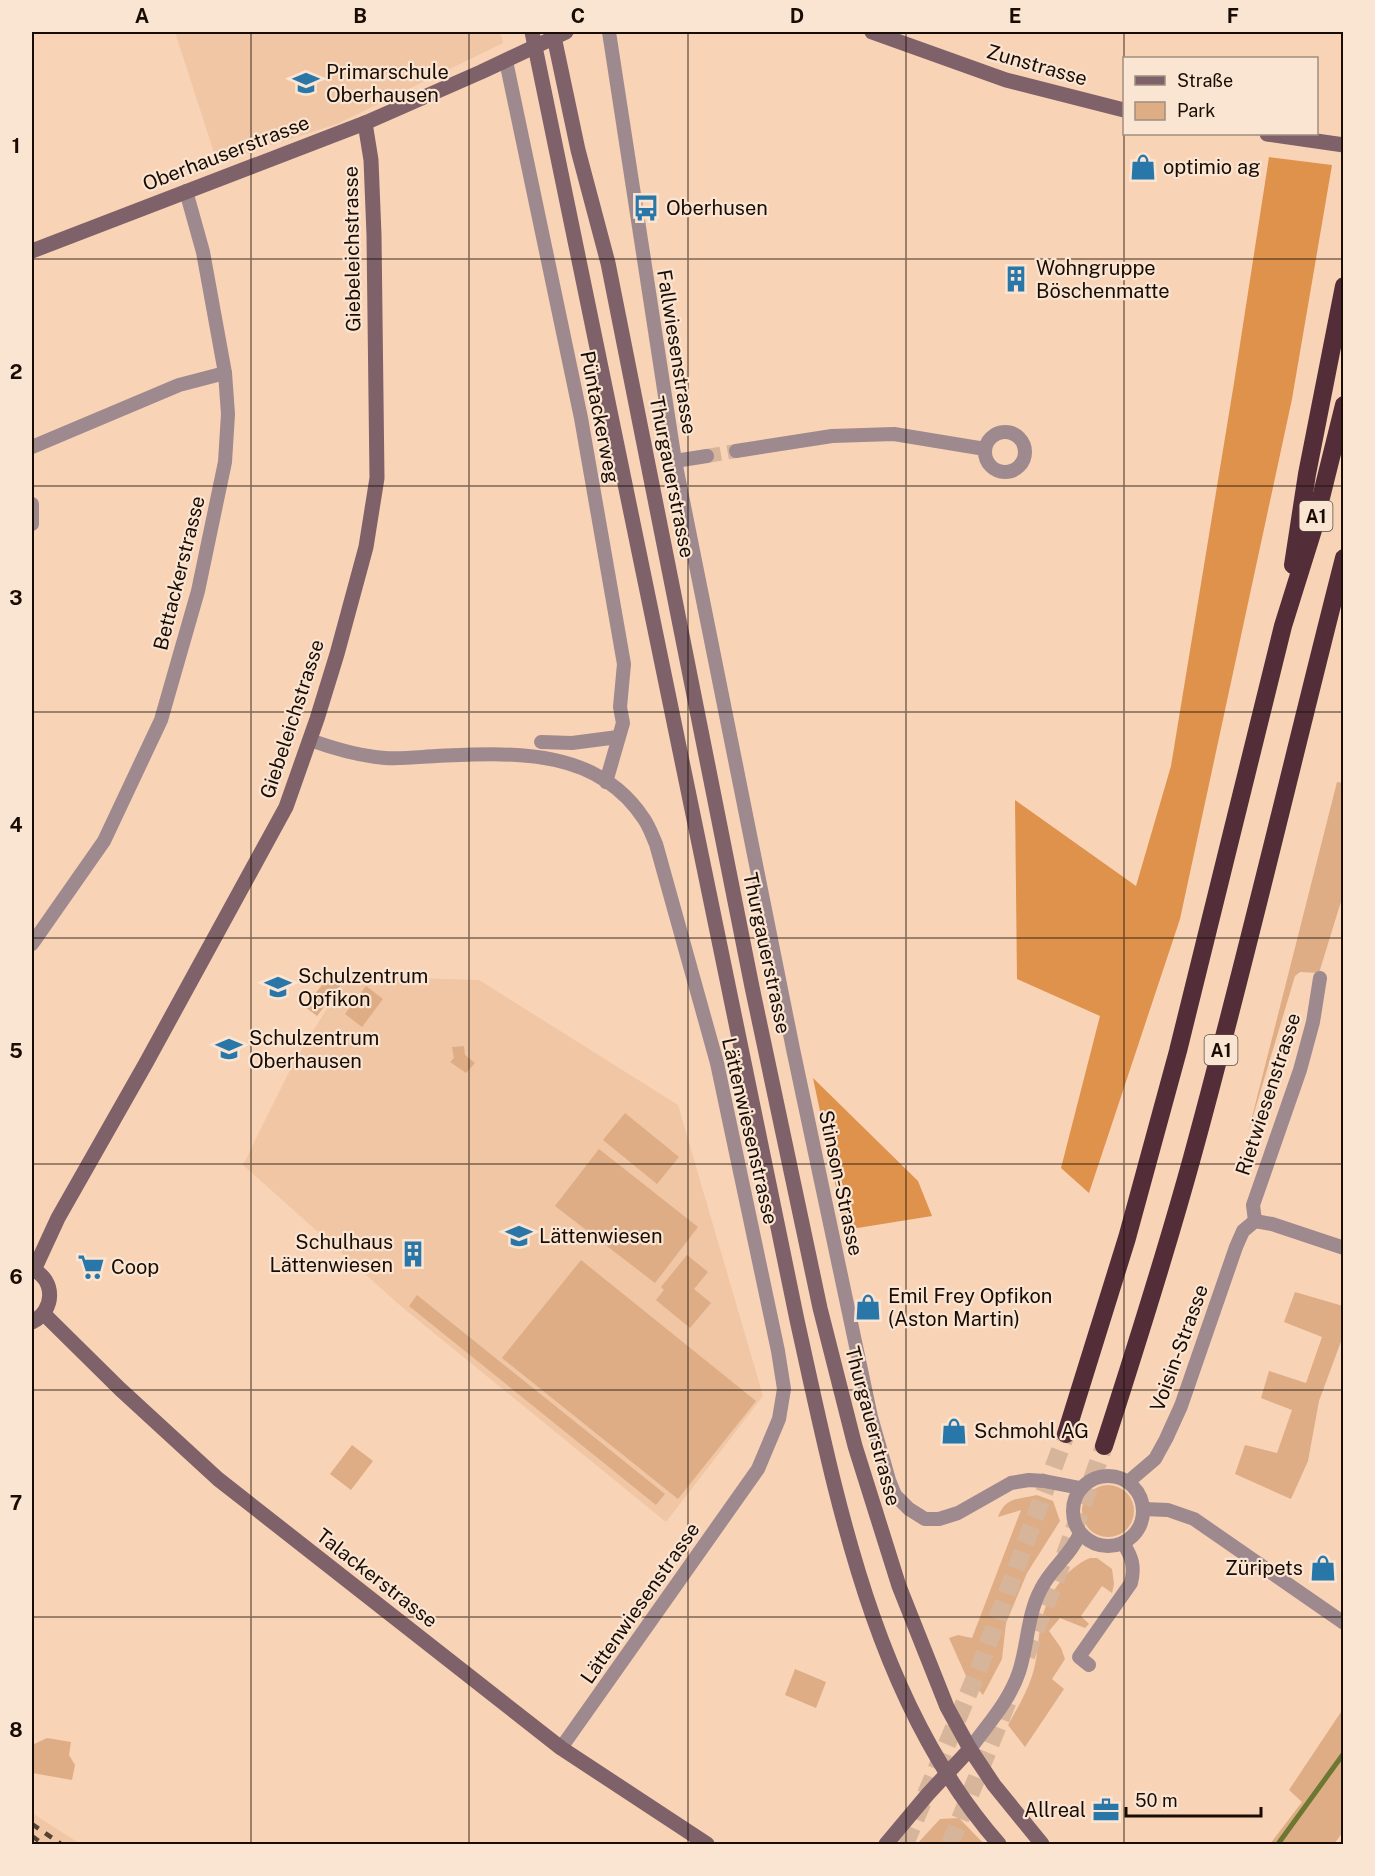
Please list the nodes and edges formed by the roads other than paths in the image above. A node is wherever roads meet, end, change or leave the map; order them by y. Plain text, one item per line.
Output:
1 (532, 32) edge
2 (553, 32) edge
3 (566, 32) edge
4 (609, 32) edge
5 (872, 32) edge
6 (512, 58) junction
7 (1123, 109) edge
8 (365, 123) junction
9 (1273, 135) edge
10 (1338, 145) edge
11 (186, 191) junction
12 (32, 250) edge
13 (1344, 286) edge
14 (225, 373) junction
15 (1344, 405) edge
16 (32, 447) edge
17 (985, 448) dead end
18 (736, 451) tunnel mouth
19 (707, 456) tunnel mouth
20 (675, 461) junction
21 (32, 504) edge
22 (32, 524) edge
23 (1344, 558) edge
24 (1344, 605) edge
25 (1283, 626) junction
26 (1320, 649) junction
27 (718, 677) joint
28 (618, 737) junction
29 (310, 740) junction
30 (541, 742) dead end
31 (606, 782) junction
32 (35, 939) edge
33 (1320, 978) dead end
34 (1255, 1221) junction
35 (1344, 1248) edge
36 (33, 1270) edge
37 (38, 1318) edge
38 (1066, 1434) tunnel mouth
39 (1104, 1446) tunnel mouth
40 (1128, 1482) junction
41 (1080, 1488) junction
42 (1143, 1509) junction
43 (1080, 1533) junction
44 (1123, 1543) junction
45 (1344, 1623) edge
46 (1089, 1665) dead end
47 (561, 1748) junction
48 (970, 1749) junction
49 (946, 1775) junction
50 (707, 1845) edge
51 (886, 1845) edge
52 (999, 1845) edge
53 (1042, 1845) edge

1 - 49 main road
2 - 48 main road, Thurgauerstrasse
3 - 6 main road, Oberhauserstrasse
4 - 20 street, Fallwiesenstrasse
5 - 7 main road, Zunstrasse
6 - 8 main road, Oberhauserstrasse
6 - 28 street, Püntackerweg
8 - 11 main road, Oberhauserstrasse
8 - 29 main road, Giebeleichstrasse
9 - 10 main road
11 - 12 main road, Oberhauserstrasse
11 - 14 street, Bettackerstrasse
13 - 25 highway
14 - 16 street
14 - 32 street, Bettackerstrasse
15 - 25 highway, A1
17 - 18 street
19 - 20 street
20 - 27 street, Fallwiesenstrasse
21 - 22 street
23 - 26 highway, A1
24 - 26 highway
25 - 38 highway, A1
26 - 39 highway, A1
27 - 41 street, Stinson-Strasse
28 - 30 street
28 - 31 street, Püntackerweg
29 - 31 street, Lättenwiesenstrasse
29 - 36 main road, Giebeleichstrasse
31 - 47 street, Lättenwiesenstrasse
33 - 34 street, Rietwiesenstrasse
34 - 35 street
34 - 40 street, Voisin-Strasse
36 - 37 main road
37 - 47 main road, Talackerstrasse
40 - 41 street
40 - 42 street
41 - 43 street
42 - 44 street
42 - 45 street
43 - 44 street
43 - 48 street
44 - 46 street
47 - 50 main road, Talackerstrasse
48 - 49 main road
48 - 53 main road, Thurgauerstrasse
49 - 51 main road
49 - 52 main road

